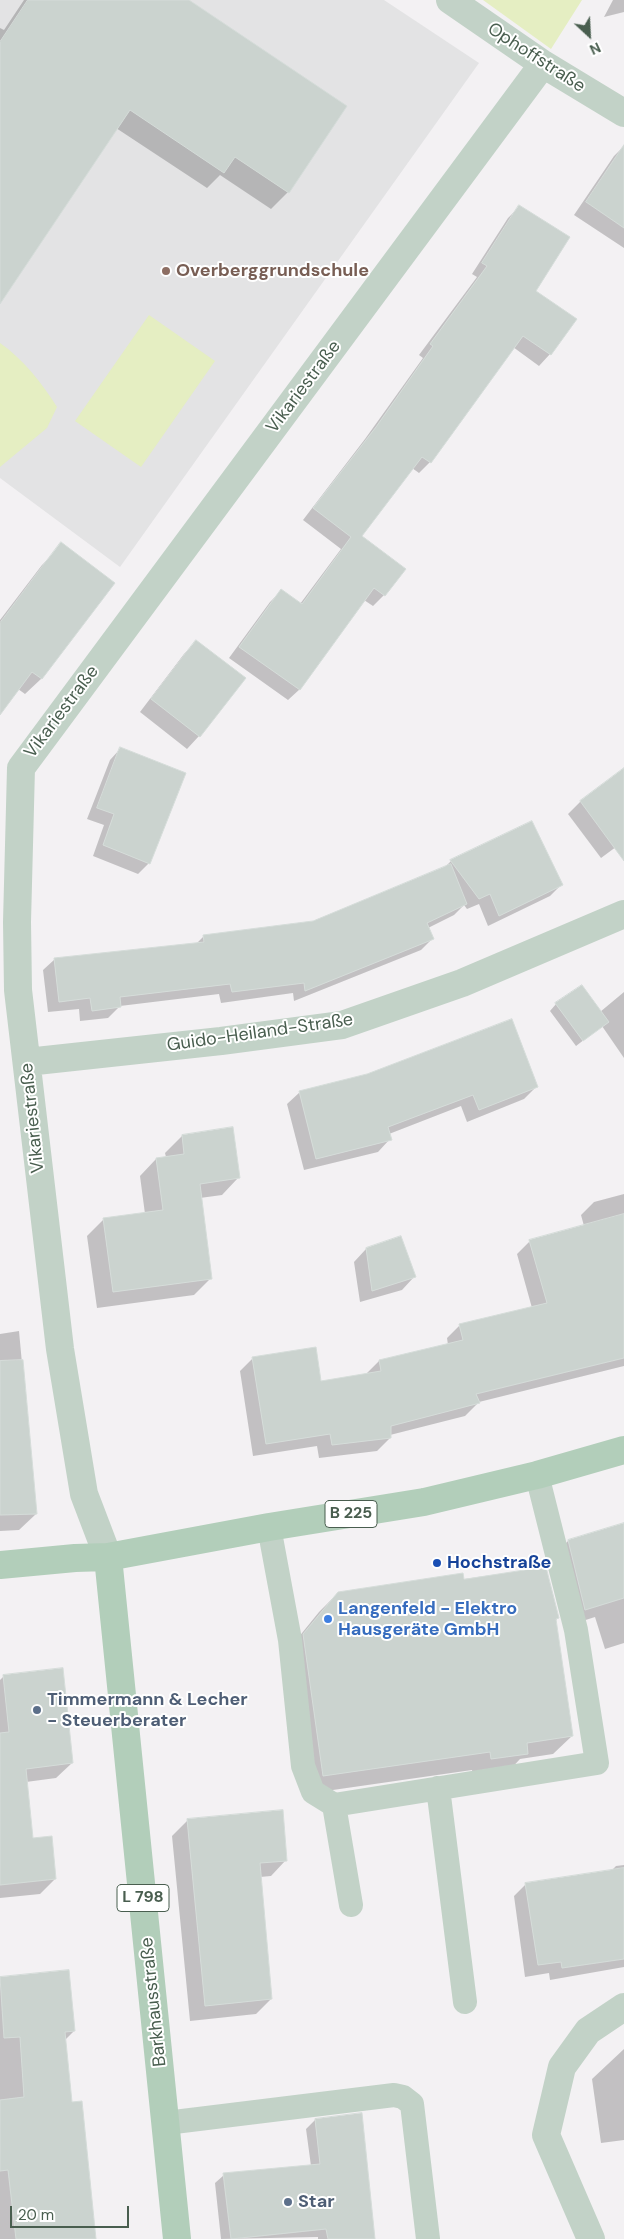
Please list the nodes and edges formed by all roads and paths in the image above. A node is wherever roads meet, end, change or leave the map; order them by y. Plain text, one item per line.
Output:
1 (450, 0) edge
2 (544, 64) junction
3 (624, 113) edge
4 (11, 765) edge
5 (624, 914) edge
6 (27, 1062) junction
7 (624, 1450) edge
8 (537, 1475) junction
9 (269, 1527) junction
10 (108, 1557) junction
11 (0, 1565) edge
12 (438, 1788) junction
13 (334, 1805) junction
14 (351, 1905) dead end
15 (465, 2002) dead end
16 (624, 2008) edge
17 (166, 2123) junction
18 (177, 2239) edge
19 (428, 2239) edge
20 (591, 2239) edge

1 - 2 street, Ophoffstraße
2 - 3 street, Ophoffstraße
2 - 4 street, Vikariestraße
4 - 6 street, Vikariestraße
5 - 6 street, Guido-Heiland-Straße
6 - 10 street, Vikariestraße
7 - 8 main road, B 225
8 - 9 main road, B 225
8 - 12 lane
9 - 10 main road, B 225
9 - 13 lane
10 - 11 main road, B 225
10 - 17 main road, Barkhausstraße / L 798
12 - 13 lane
12 - 15 lane
13 - 14 lane
16 - 20 street
17 - 18 main road, Barkhausstraße / L 798
17 - 19 lane

